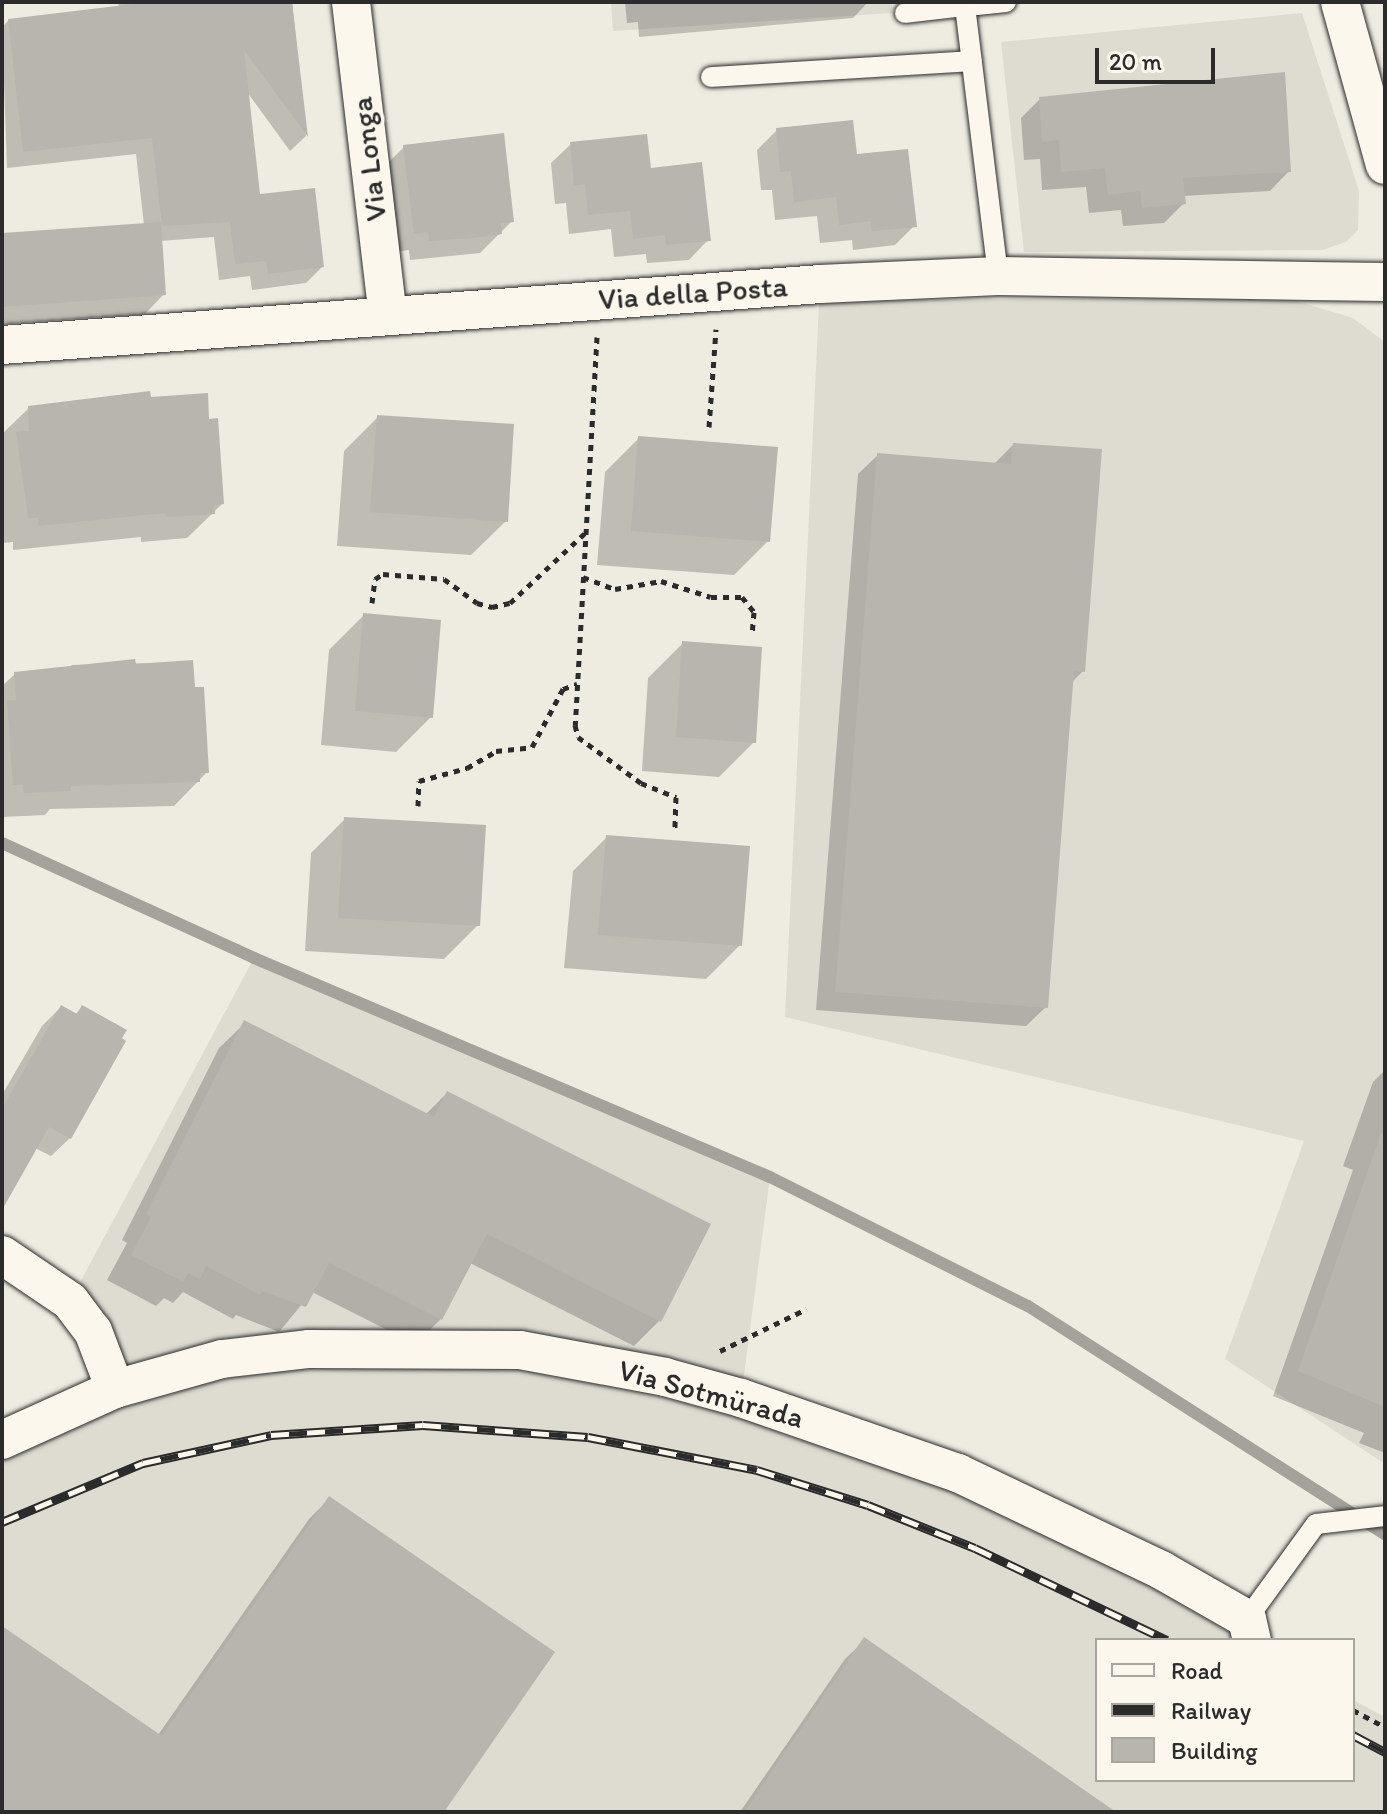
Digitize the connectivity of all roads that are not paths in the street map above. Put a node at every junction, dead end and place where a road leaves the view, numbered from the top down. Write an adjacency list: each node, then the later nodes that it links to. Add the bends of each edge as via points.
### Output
1 (351, 2): 12 (street, Via Longa)
2 (1006, 2): 4 (lane)
3 (1340, 2): 9 (street)
4 (973, 5): 5 (lane); 7 (lane)
5 (943, 6): 6 (lane)
6 (905, 13)
7 (972, 61): 8 (lane); 10 (lane)
8 (711, 77)
9 (1385, 165)
10 (998, 276): 11 (street, Via della Posta); 12 (street, Via della Posta)
11 (1385, 282)
12 (388, 316): 13 (street, Via della Posta)
13 (2, 345)
14 (2, 1255): 15 (street, via 70,1301 93,1331)
15 (115, 1389): 16 (street, Via Sotmürada); 18 (street, Via Sotmürada, via 222,1359 309,1349 419,1346 520,1350 665,1377 800,1415 958,1473 1161,1570)
16 (2, 1440)
17 (1385, 1516): 18 (lane, via 1316,1524)
18 (1249, 1630)

